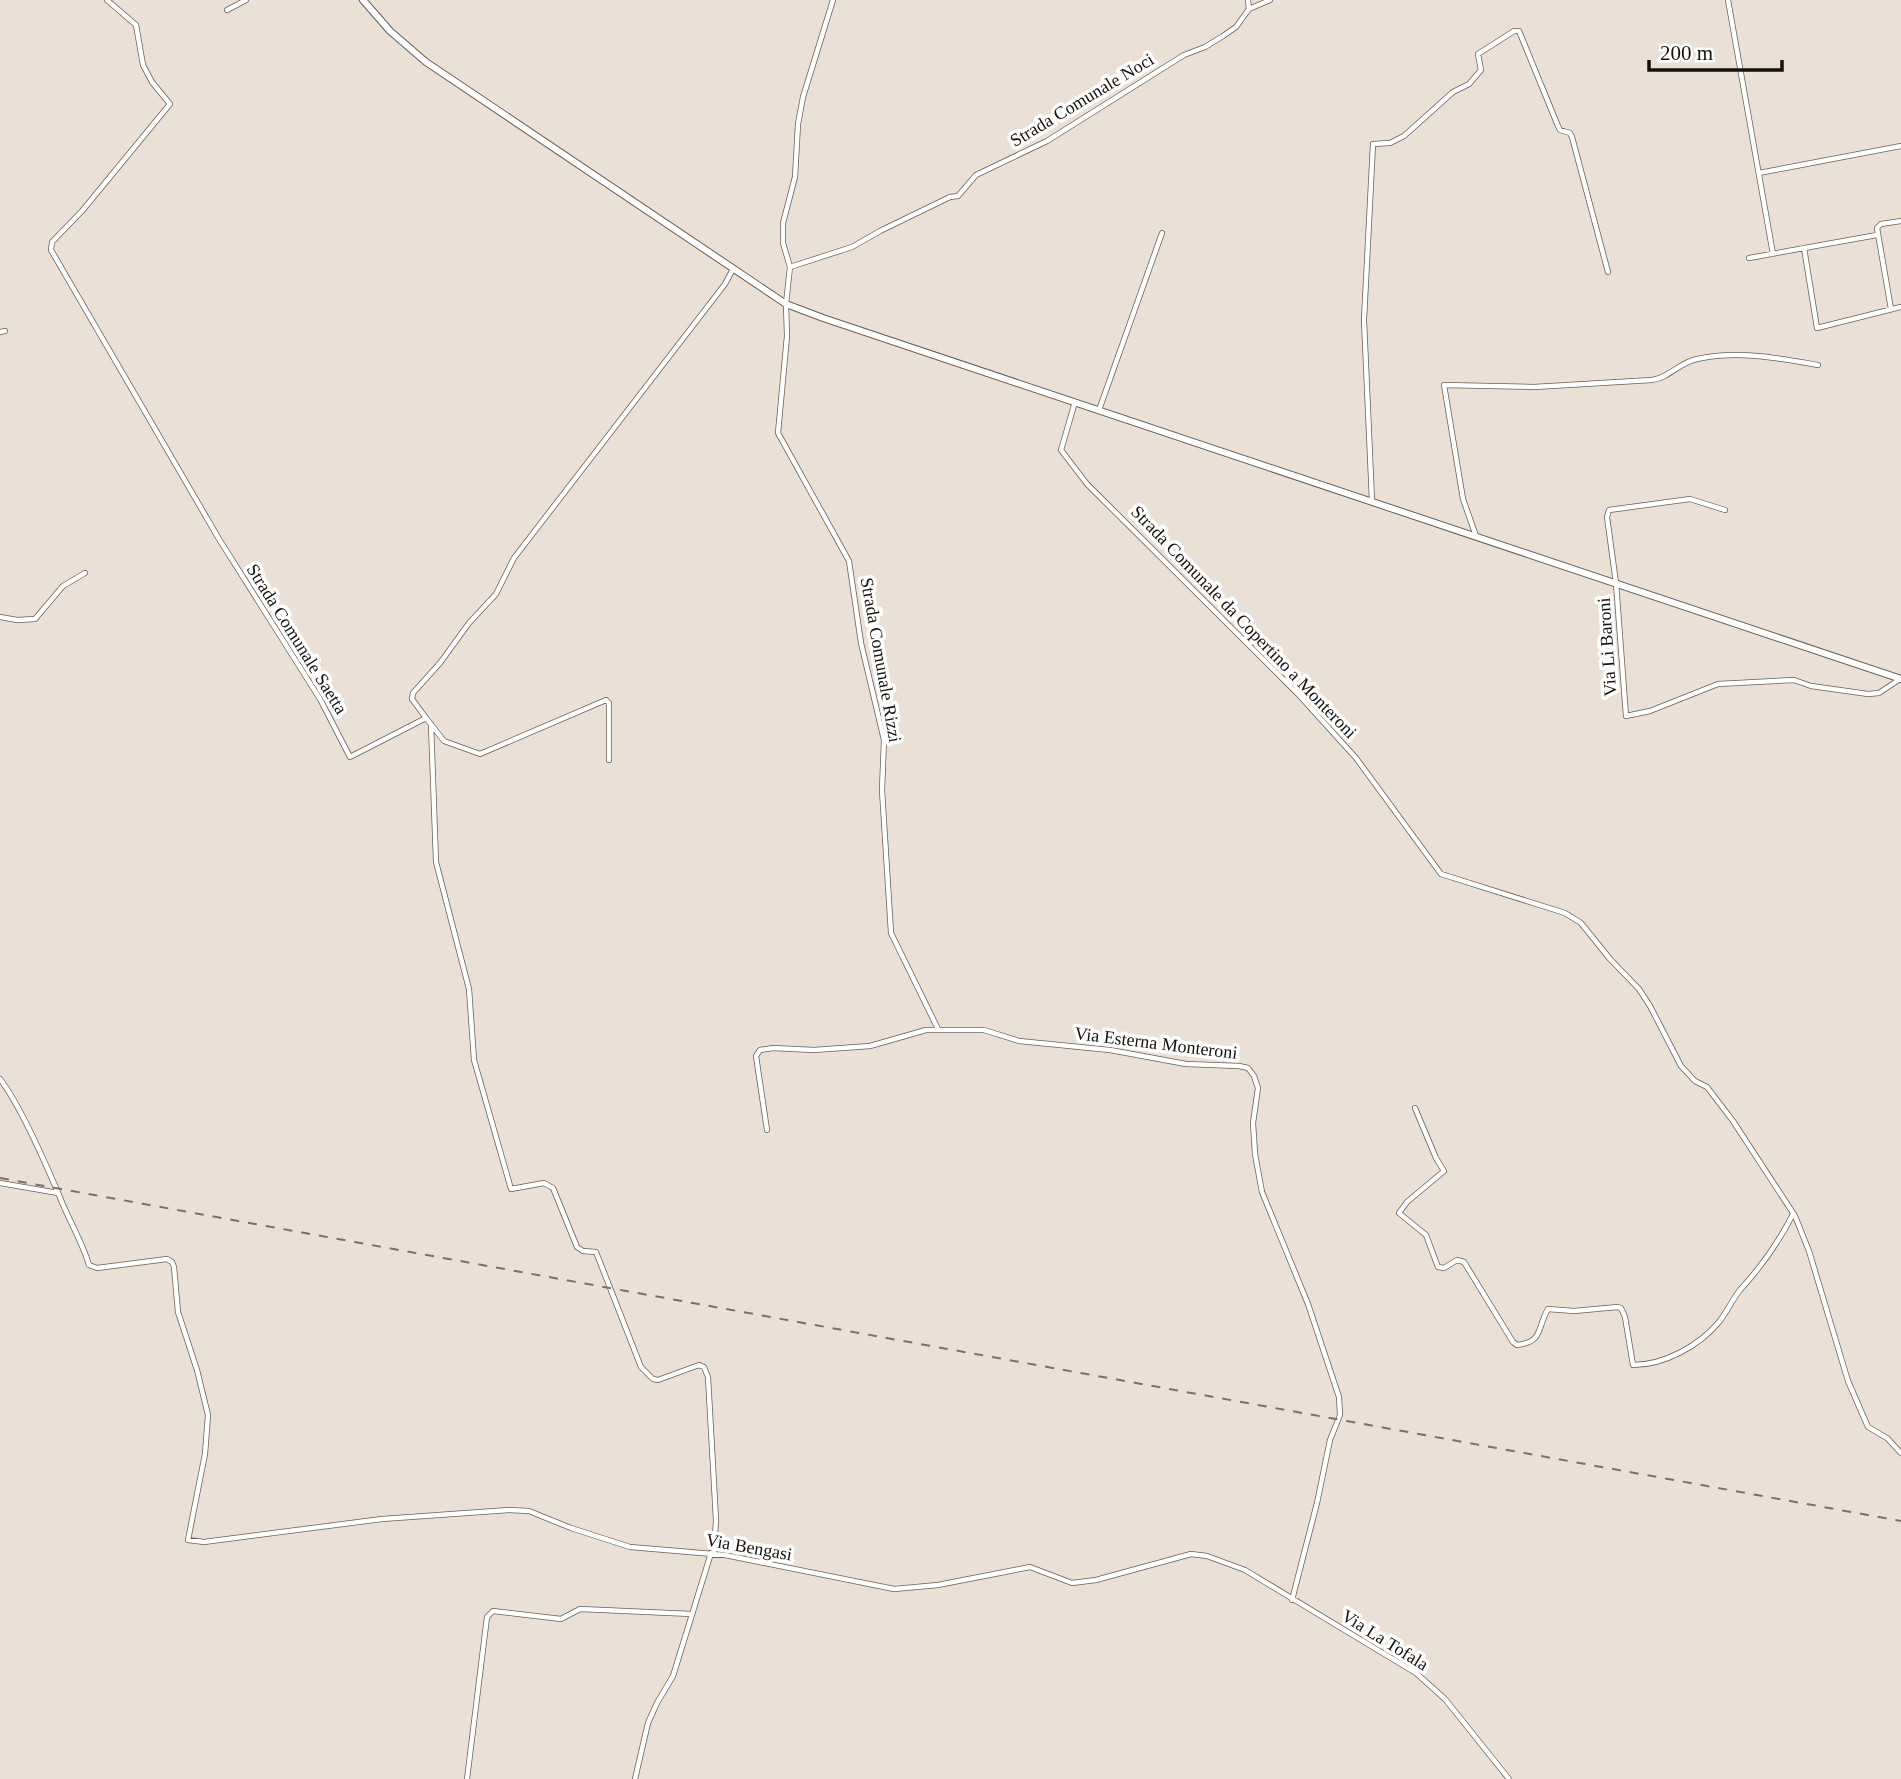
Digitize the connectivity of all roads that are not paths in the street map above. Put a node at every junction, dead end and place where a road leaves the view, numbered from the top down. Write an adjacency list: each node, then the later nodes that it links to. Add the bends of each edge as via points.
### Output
1 (107, 0): 34 (street, Strada Comunale Saetta, via 138,28 143,65 170,104 52,242 51,250 212,527 320,699 350,757)
2 (246, 0): 9 (street)
3 (363, 0): 19 (street, via 426,62)
4 (833, 0): 18 (street, Strada Comunale Rizzi, via 803,97 796,177 783,223)
5 (1248, 0): 8 (street)
6 (1270, 0): 8 (street, Strada Comunale Noci)
7 (1728, 0): 11 (street)
8 (1249, 9): 18 (street, Strada Comunale Noci, via 1237,27 1223,36 1184,55 1048,141 976,175 958,196 852,247)
9 (227, 10)
10 (1901, 146): 11 (street)
11 (1759, 173): 16 (street)
12 (1901, 221): 14 (street, via 1881,224)
13 (1162, 233): 26 (street)
14 (1877, 234): 15 (street); 23 (street)
15 (1804, 248): 16 (street); 23 (street, via 1817,328)
16 (1773, 254): 17 (street)
17 (1749, 258)
18 (790, 267): 21 (street, Strada Comunale Rizzi)
19 (733, 269): 21 (street); 34 (street, via 514,558 496,594 413,693 412,699)
20 (1608, 272): 27 (street, via 1572,137 1558,126 1519,31 1514,31 1478,54 1481,70 1469,84 1452,92 1396,141 1373,144 1364,320)
21 (786, 304): 25 (street); 37 (street, Strada Comunale Rizzi, via 788,336 778,433 849,561 861,643 884,740 888,920)
22 (1901, 307): 23 (street)
23 (1891, 309)
24 (1818, 365): 29 (street, via 1746,355 1694,360 1657,379 1534,387 1444,385 1463,499)
25 (1075, 402): 26 (street); 43 (street, Strada Comunale da Copertino a Monteroni, via 1060,450 1087,484 1307,703 1356,758 1441,874 1565,913 1581,923 1639,989 1681,1066 1707,1087 1733,1121)
26 (1099, 410): 27 (street)
27 (1371, 501): 29 (street)
28 (1725, 510): 31 (street, via 1690,499 1609,510)
29 (1476, 536): 31 (street)
30 (85, 573): 32 (street, via 62,586 35,619)
31 (1616, 583): 33 (street); 33 (street, Via Li Baroni, via 1626,716 1718,684 1794,680 1868,694)
32 (0, 617)
33 (1901, 679)
34 (426, 718): 35 (street)
35 (431, 724): 36 (street, via 444,741 480,754 606,700); 45 (street, via 436,862 469,989 474,1060 511,1189 544,1183 554,1188 576,1247 596,1252 646,1373 658,1380 704,1367 716,1520)
36 (609, 760)
37 (938, 1029): 40 (street, Via Esterna Monteroni, via 870,1046 760,1051 757,1068); 46 (street, Via Esterna Monteroni, via 984,1030 1019,1041 1186,1064 1239,1066 1254,1076 1258,1088 1255,1154 1262,1192 1308,1304 1339,1397 1340,1415)
38 (0, 1079): 42 (street)
39 (1415, 1108): 43 (street, via 1444,1171 1399,1213 1426,1235 1438,1267 1464,1262 1517,1345 1540,1335 1548,1309 1618,1307 1625,1317 1633,1365 1689,1348 1721,1319)
40 (767, 1130)
41 (0, 1183): 42 (street)
42 (58, 1194): 45 (street, Via Bengasi, via 92,1268 167,1259 174,1267 178,1312 208,1415 188,1539 204,1542 382,1519 509,1510 529,1511 630,1547)
43 (1793, 1213): 44 (street, Strada Comunale da Copertino a Monteroni, via 1848,1381 1868,1427)
44 (1901, 1452)
45 (712, 1553): 46 (street, Via Bengasi, via 894,1589 1030,1567 1072,1583 1191,1554 1245,1570); 47 (street)
46 (1292, 1600): 50 (street, Via La Tofala, via 1416,1673 1445,1699)
47 (692, 1614): 48 (street, via 580,1609 561,1619 494,1611 487,1617); 49 (street, via 673,1676 648,1723)
48 (467, 1779)
49 (635, 1779)
50 (1509, 1779)

